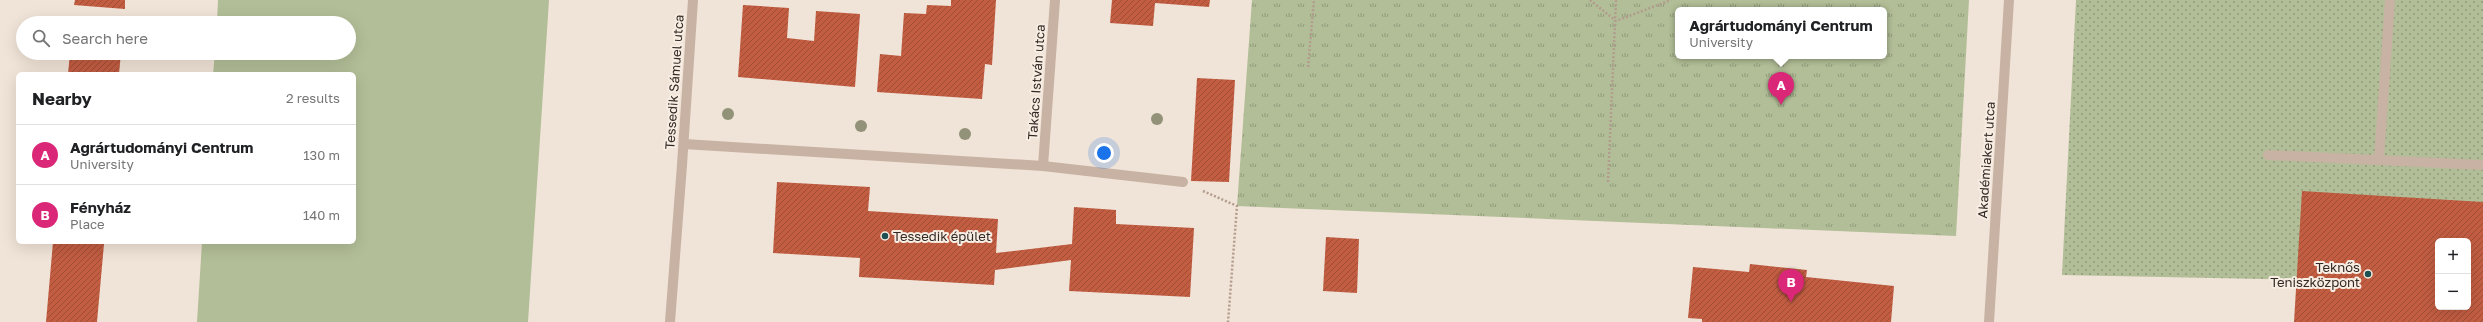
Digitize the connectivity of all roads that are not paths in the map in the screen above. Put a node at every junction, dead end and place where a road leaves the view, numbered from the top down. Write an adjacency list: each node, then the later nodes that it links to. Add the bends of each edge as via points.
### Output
1 (693, 0): 5 (street, Tessedik Sámuel utca)
2 (1055, 0): 9 (street, Takács István utca)
3 (2009, 0): 12 (street, Akadémiakert utca)
4 (2390, 0): 7 (street)
5 (684, 144): 9 (street); 11 (street, Tessedik Sámuel utca)
6 (2268, 154): 7 (street)
7 (2379, 160): 8 (street)
8 (2483, 164)
9 (1043, 166): 10 (street)
10 (1183, 182)
11 (670, 322)
12 (1989, 322)

